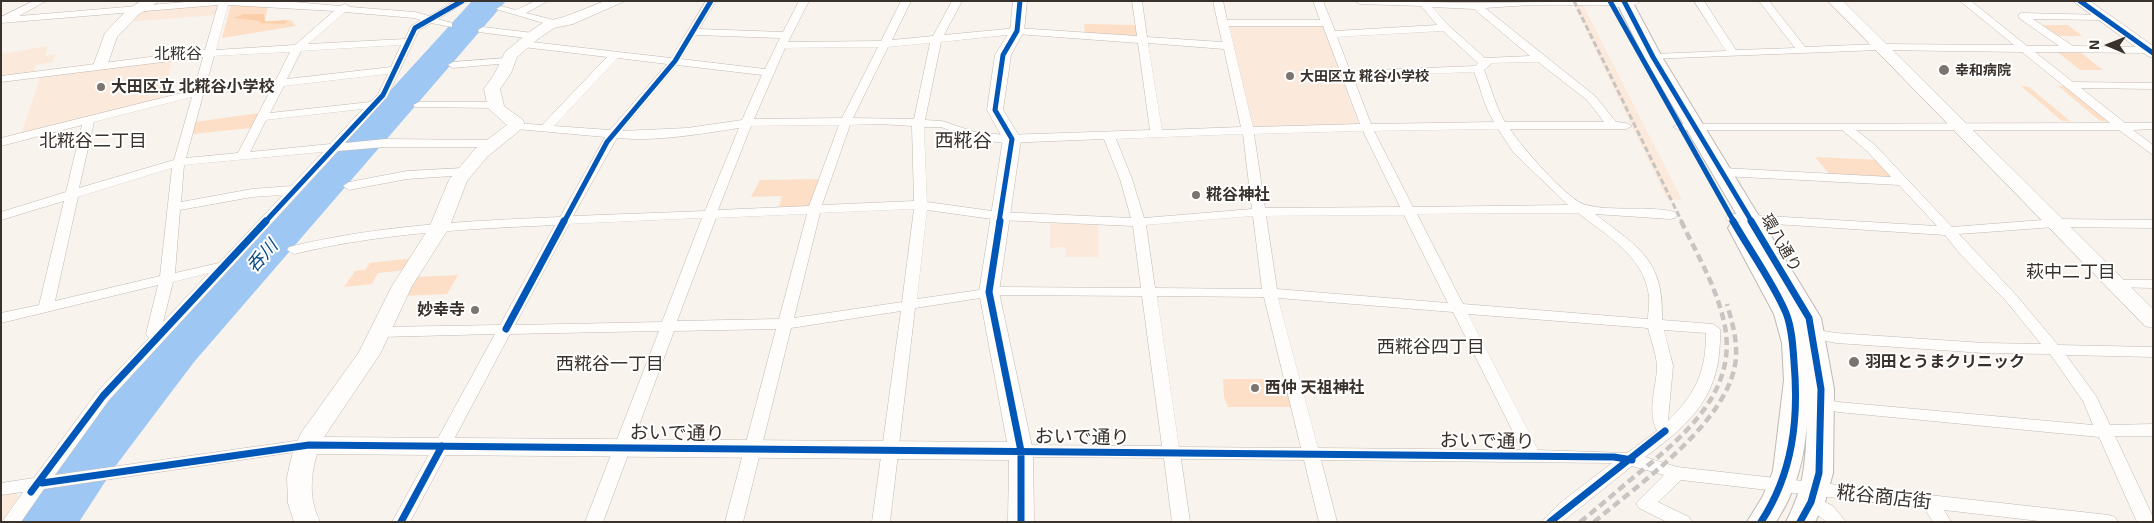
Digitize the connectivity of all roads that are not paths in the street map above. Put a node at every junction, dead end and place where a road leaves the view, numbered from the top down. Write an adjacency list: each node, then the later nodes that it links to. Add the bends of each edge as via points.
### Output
1 (41, 1): 34 (street)
2 (152, 1): 31 (street)
3 (351, 1): 29 (street)
4 (462, 1): 35 (street)
5 (543, 1): 32 (street)
6 (618, 1): 36 (street, via 568,21)
7 (711, 1): 43 (street)
8 (804, 1): 46 (street)
9 (906, 1): 50 (street)
10 (957, 1): 47 (street)
11 (1020, 1): 42 (street)
12 (1138, 1): 48 (street)
13 (1218, 1): 37 (street)
14 (1318, 1): 38 (street)
15 (1360, 1): 25 (street)
16 (1624, 1): 17 (street); 26 (street); 61 (main road, 環八通り)
17 (1634, 1)
18 (1699, 1): 59 (street)
19 (1764, 1): 56 (street)
20 (1834, 1): 52 (street)
21 (1965, 1): 54 (street)
22 (2080, 1): 33 (street)
23 (224, 2): 24 (street); 31 (street); 58 (street)
24 (269, 2): 29 (street)
25 (1390, 2): 27 (street)
26 (1610, 2): 28 (street); 92 (main road, 環八通り)
27 (1424, 4): 28 (street); 40 (street)
28 (1474, 4): 62 (street)
29 (341, 9): 35 (street, via 415,15); 53 (street)
30 (501, 9): 32 (street)
31 (137, 10): 34 (street); 66 (street, via 108,38)
32 (518, 13): 36 (street)
33 (2101, 16): 55 (street, via 2022,16); 57 (street)
34 (2, 20)
35 (428, 20): 39 (street); 49 (street, via 415,28)
36 (554, 23): 45 (street)
37 (1223, 23): 38 (street); 51 (street)
38 (1326, 23): 44 (street)
39 (448, 25)
40 (1444, 28): 44 (street); 67 (street)
41 (483, 30): 45 (street)
42 (1016, 31): 47 (street); 48 (street); 99 (street, via 1003,55 995,110)
43 (693, 32): 46 (street); 64 (street)
44 (1331, 34): 70 (street)
45 (528, 40): 60 (street); 63 (street)
46 (784, 40): 50 (street); 69 (street)
47 (936, 40): 50 (street); 83 (street)
48 (1143, 40): 51 (street); 96 (street)
49 (408, 42): 53 (street); 68 (street)
50 (885, 44): 81 (street)
51 (1228, 46): 95 (street)
52 (1879, 48): 54 (street); 56 (street); 85 (street)
53 (297, 49): 58 (street); 72 (street)
54 (2024, 49): 55 (street); 73 (street)
55 (2070, 49): 57 (street)
56 (1803, 51): 59 (street)
57 (2151, 51)
58 (210, 53): 66 (street); 75 (street)
59 (1733, 53): 61 (street)
60 (615, 55): 64 (street); 94 (street)
61 (1654, 57): 92 (main road, 環八通り)
62 (1540, 59): 67 (street, via 1492,60); 87 (street, via 1591,98)
63 (506, 61): 65 (street); 78 (street, via 503,73 492,89)
64 (676, 62): 69 (street); 98 (street)
65 (453, 65)
66 (101, 66): 71 (street)
67 (1481, 66): 70 (street); 84 (street, via 1489,105)
68 (395, 70): 72 (street); 76 (street, via 383,95)
69 (770, 73): 82 (street)
70 (1345, 74): 93 (street)
71 (1, 78)
72 (280, 83): 75 (street); 79 (street)
73 (2070, 85): 74 (street); 90 (street)
74 (2153, 86)
75 (199, 92): 80 (street); 106 (street)
76 (373, 105): 79 (street); 103 (street)
77 (419, 105): 78 (street)
78 (495, 105): 86 (street)
79 (264, 117): 105 (street)
80 (88, 120): 100 (street); 112 (street)
81 (846, 121): 82 (street); 83 (street); 116 (street)
82 (746, 123): 98 (street, via 647,136); 119 (street)
83 (919, 123): 99 (street, via 942,124 973,135); 113 (street)
84 (1502, 125): 87 (street); 93 (street); 115 (street, via 1517,149)
85 (1957, 125): 89 (street); 90 (street); 126 (street)
86 (516, 126): 94 (street); 102 (street)
87 (1613, 126): 88 (street)
88 (1626, 126)
89 (1844, 126): 92 (street); 109 (street, via 1871,148)
90 (2122, 126): 91 (street); 104 (street)
91 (2153, 126)
92 (1687, 127): 108 (main road, 環八通り); 123 (main road, 環八通り)
93 (1367, 128): 95 (street); 118 (street)
94 (544, 129): 98 (street)
95 (1248, 131): 96 (street); 117 (street)
96 (1156, 132): 97 (street)
97 (1108, 134): 99 (street); 125 (street)
98 (612, 135): 124 (street)
99 (1012, 139): 122 (street)
100 (1, 142)
101 (385, 143): 102 (street); 103 (street)
102 (489, 144): 107 (street)
103 (335, 147): 105 (street); 111 (street)
104 (2153, 151)
105 (242, 156): 106 (street)
106 (179, 162): 112 (street); 114 (street)
107 (464, 172): 110 (street, via 407,175); 128 (street, via 451,190)
108 (1723, 172): 109 (street); 123 (main road, 環八通り)
109 (1901, 181): 129 (street)
110 (349, 186)
111 (294, 190): 114 (street, via 252,192); 131 (street)
112 (71, 195): 121 (street); 139 (street)
113 (921, 205): 116 (street); 122 (street); 138 (street)
114 (174, 207): 132 (street)
115 (1581, 209): 118 (street); 120 (street); 144 (street, via 1633,250 1645,264 1656,295)
116 (814, 210): 119 (street); 143 (street)
117 (1259, 212): 118 (street); 125 (street); 137 (street)
118 (1408, 212): 140 (street)
119 (711, 215): 124 (street); 145 (street)
120 (1670, 215)
121 (1, 216)
122 (999, 216): 125 (street); 135 (street)
123 (1742, 219): 129 (street); 149 (main road, 環八通り, via 1809,318); 167 (main road, 環八通り, via 1786,314 1794,343 1797,380 1787,471)
124 (566, 221): 128 (street); 146 (street)
125 (1139, 222): 136 (street)
126 (2055, 223): 127 (street); 129 (street); 133 (street)
127 (2153, 224)
128 (440, 226): 130 (street, via 339,239); 147 (street, via 406,278)
129 (1949, 231): 150 (street)
130 (294, 250)
131 (223, 266): 132 (street); 148 (street)
132 (168, 279): 139 (street); 148 (street, via 153,334)
133 (2115, 284): 134 (street); 142 (street)
134 (2153, 284)
135 (989, 292): 136 (street); 138 (street); 161 (street)
136 (1149, 292): 137 (street); 162 (street)
137 (1270, 294): 140 (street); 163 (street)
138 (908, 305): 143 (street); 160 (street)
139 (46, 307): 141 (street)
140 (1458, 309): 144 (street); 164 (street)
141 (1, 318)
142 (2153, 321)
143 (784, 324): 145 (street); 159 (street)
144 (1655, 325): 155 (street, via 1665,366 1660,407 1660,421); 155 (street, via 1713,329 1714,358 1706,384 1689,412)
145 (668, 326): 146 (street); 158 (street)
146 (506, 329): 147 (street); 157 (street)
147 (380, 332): 156 (street, via 363,363 330,406)
148 (159, 334): 168 (street, via 103,396)
149 (1813, 334): 150 (street, via 1933,345); 152 (main road, 環八通り)
150 (2055, 351): 151 (street); 153 (street, via 2090,400)
151 (2153, 352)
152 (1821, 403): 153 (street, via 1847,408); 171 (main road, 環八通り, via 1819,473)
153 (2105, 430): 154 (street); 187 (street)
154 (2153, 430)
155 (1665, 431): 165 (street)
156 (309, 445): 157 (street, おいで通り); 168 (street); 173 (street, via 300,470 300,503)
157 (442, 446): 158 (street, おいで通り); 174 (street)
158 (622, 448): 159 (street, おいで通り); 175 (street)
159 (753, 449): 160 (street, おいで通り); 176 (street)
160 (890, 451): 161 (street, おいで通り); 177 (street)
161 (1022, 451): 162 (street, おいで通り); 178 (street)
162 (1172, 453): 163 (street, おいで通り); 179 (street)
163 (1310, 454): 164 (street, おいで通り); 180 (street)
164 (1533, 456): 165 (street, おいで通り)
165 (1632, 460): 166 (street, 糀谷商店街); 181 (street)
166 (1677, 473): 167 (street, 糀谷商店街); 182 (street, via 1646,503)
167 (1772, 484): 171 (street, 糀谷商店街); 183 (main road, 環八通り)
168 (37, 486): 169 (street); 172 (street)
169 (1, 489)
170 (1930, 502): 171 (street, 糀谷商店街); 185 (street); 186 (street, 糀谷商店街)
171 (1808, 504): 184 (street, via 1827,511)
172 (11, 522)
173 (307, 522)
174 (401, 522)
175 (594, 522)
176 (734, 522)
177 (881, 522)
178 (1021, 522)
179 (1181, 522)
180 (1328, 522)
181 (1550, 522)
182 (1683, 522)
183 (1761, 522)
184 (1837, 522)
185 (1942, 522)
186 (2109, 522)
187 (2146, 522)

